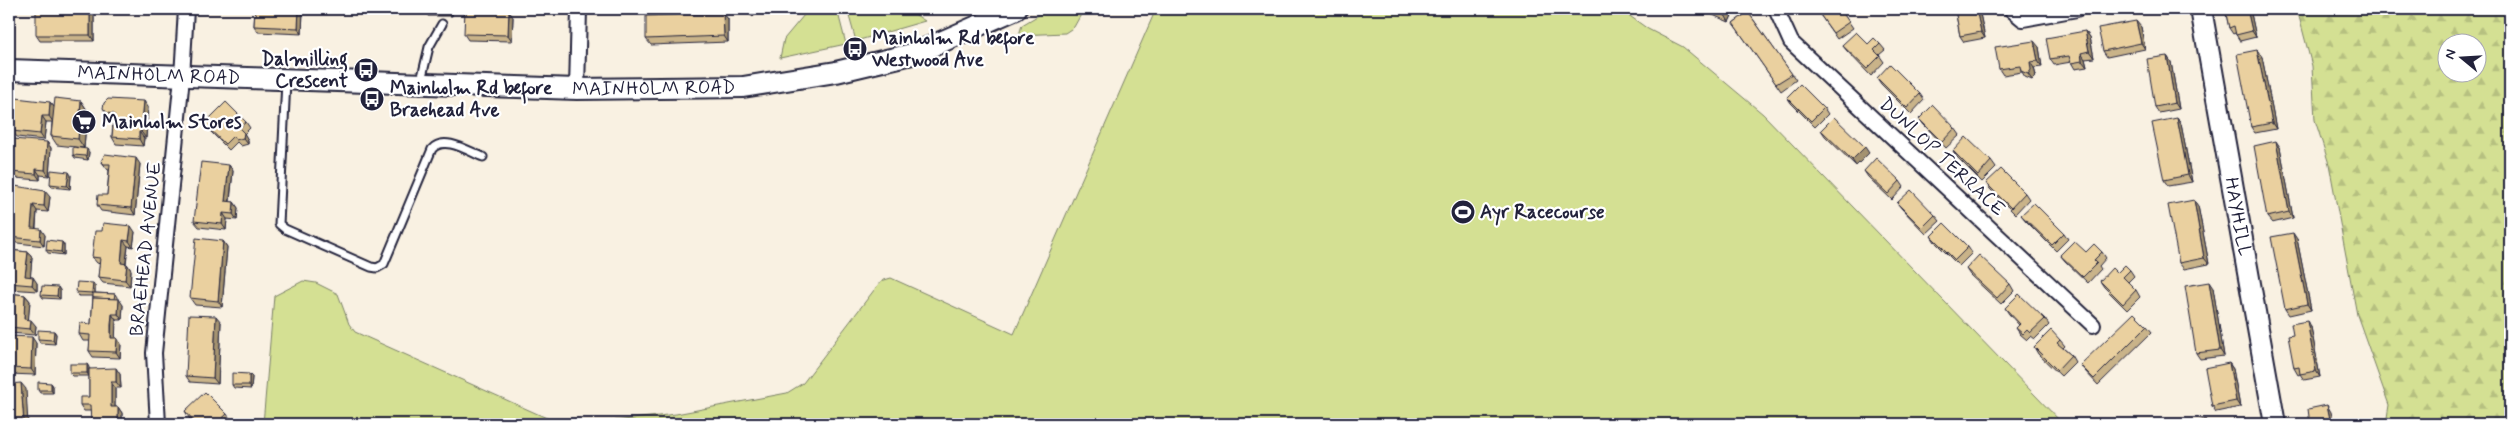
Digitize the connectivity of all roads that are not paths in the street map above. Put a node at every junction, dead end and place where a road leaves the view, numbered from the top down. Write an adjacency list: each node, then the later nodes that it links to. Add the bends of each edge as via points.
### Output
1 (186, 9): 10 (street, BRAEHEAD AVENUE)
2 (579, 9): 13 (street)
3 (1016, 9): 13 (street, MAINHOLM ROAD, via 916,52 836,72 743,87)
4 (1776, 9): 15 (street, DUNLOP TERRACE, via 1791,42)
5 (2011, 9): 6 (street, via 2023,19)
6 (2078, 9)
7 (2201, 9): 17 (street, HAYHILL)
8 (442, 24): 12 (lane, via 429,47)
9 (9, 70): 10 (street, MAINHOLM ROAD)
10 (182, 77): 11 (street, MAINHOLM ROAD); 16 (street, BRAEHEAD AVENUE, via 154,353)
11 (286, 80): 12 (street, MAINHOLM ROAD); 14 (lane, via 279,224 371,267 384,264 436,144 445,142)
12 (420, 84): 13 (street, MAINHOLM ROAD)
13 (577, 89)
14 (483, 157)
15 (2093, 325)
16 (158, 424)
17 (2275, 424)

